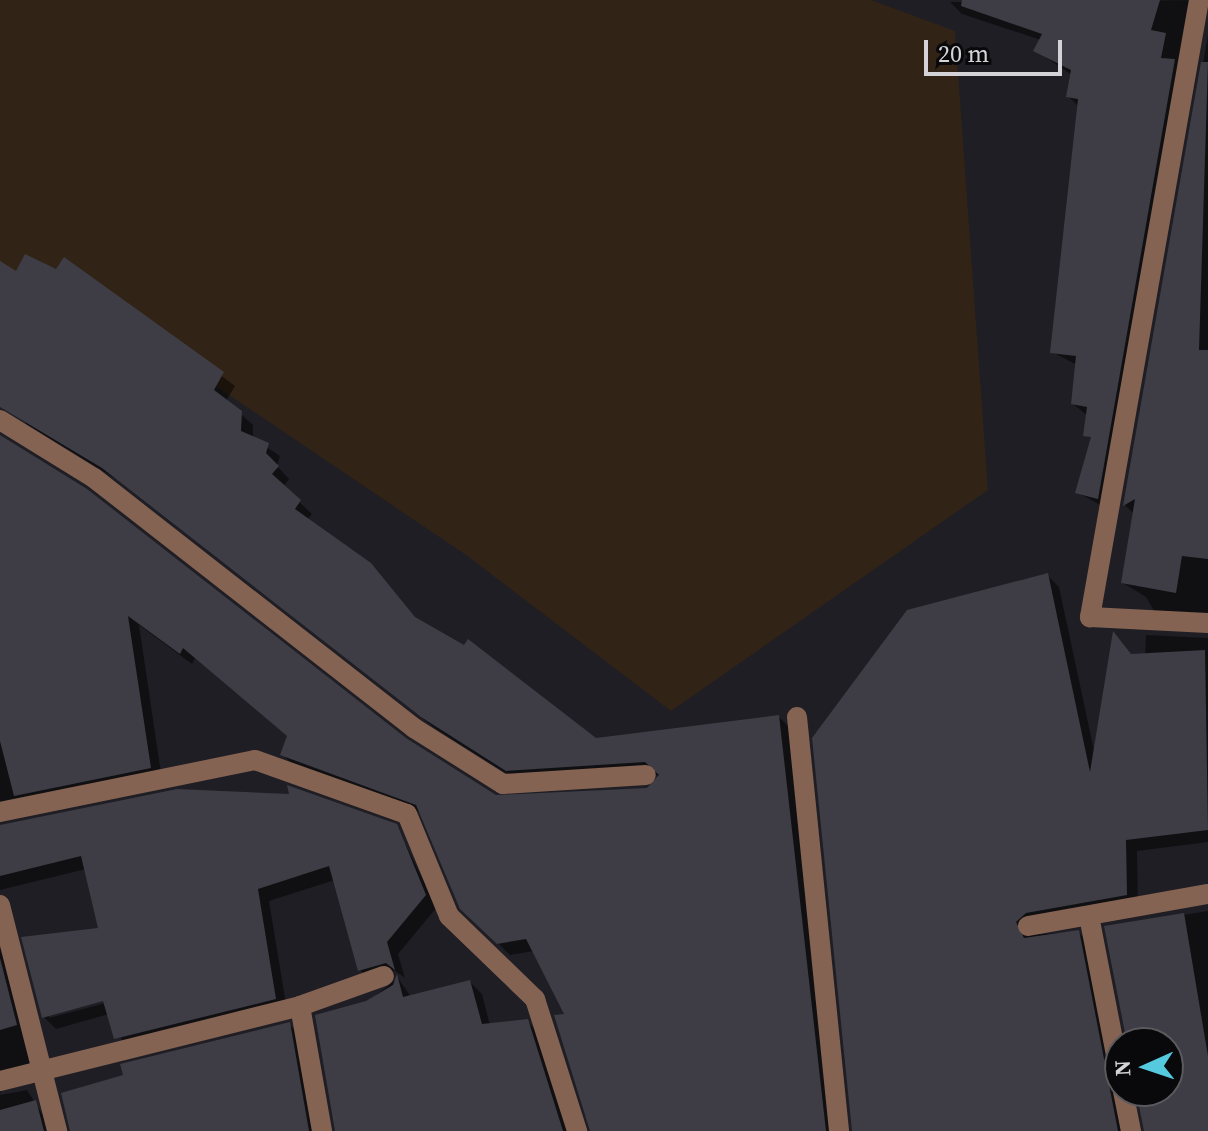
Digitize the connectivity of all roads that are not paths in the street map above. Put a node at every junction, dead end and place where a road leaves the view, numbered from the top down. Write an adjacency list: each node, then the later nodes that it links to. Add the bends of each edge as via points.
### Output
1 (1199, 0): 3 (street, via 1090,617)
2 (0, 420): 5 (street, via 94,478 414,728 503,784)
3 (1208, 623)
4 (797, 717): 20 (street)
5 (646, 775)
6 (0, 812): 19 (street, via 255,760 407,814 449,916 535,999)
7 (1208, 894): 9 (street)
8 (0, 905): 14 (street)
9 (1089, 916): 10 (street); 13 (street)
10 (1028, 926)
11 (384, 976): 12 (street)
12 (300, 1006): 14 (street); 18 (street)
13 (1111, 1027)
14 (43, 1069): 15 (street); 17 (street)
15 (0, 1081)
16 (1126, 1107): 21 (street)
17 (57, 1131)
18 (322, 1131)
19 (577, 1131)
20 (839, 1131)
21 (1131, 1131)

